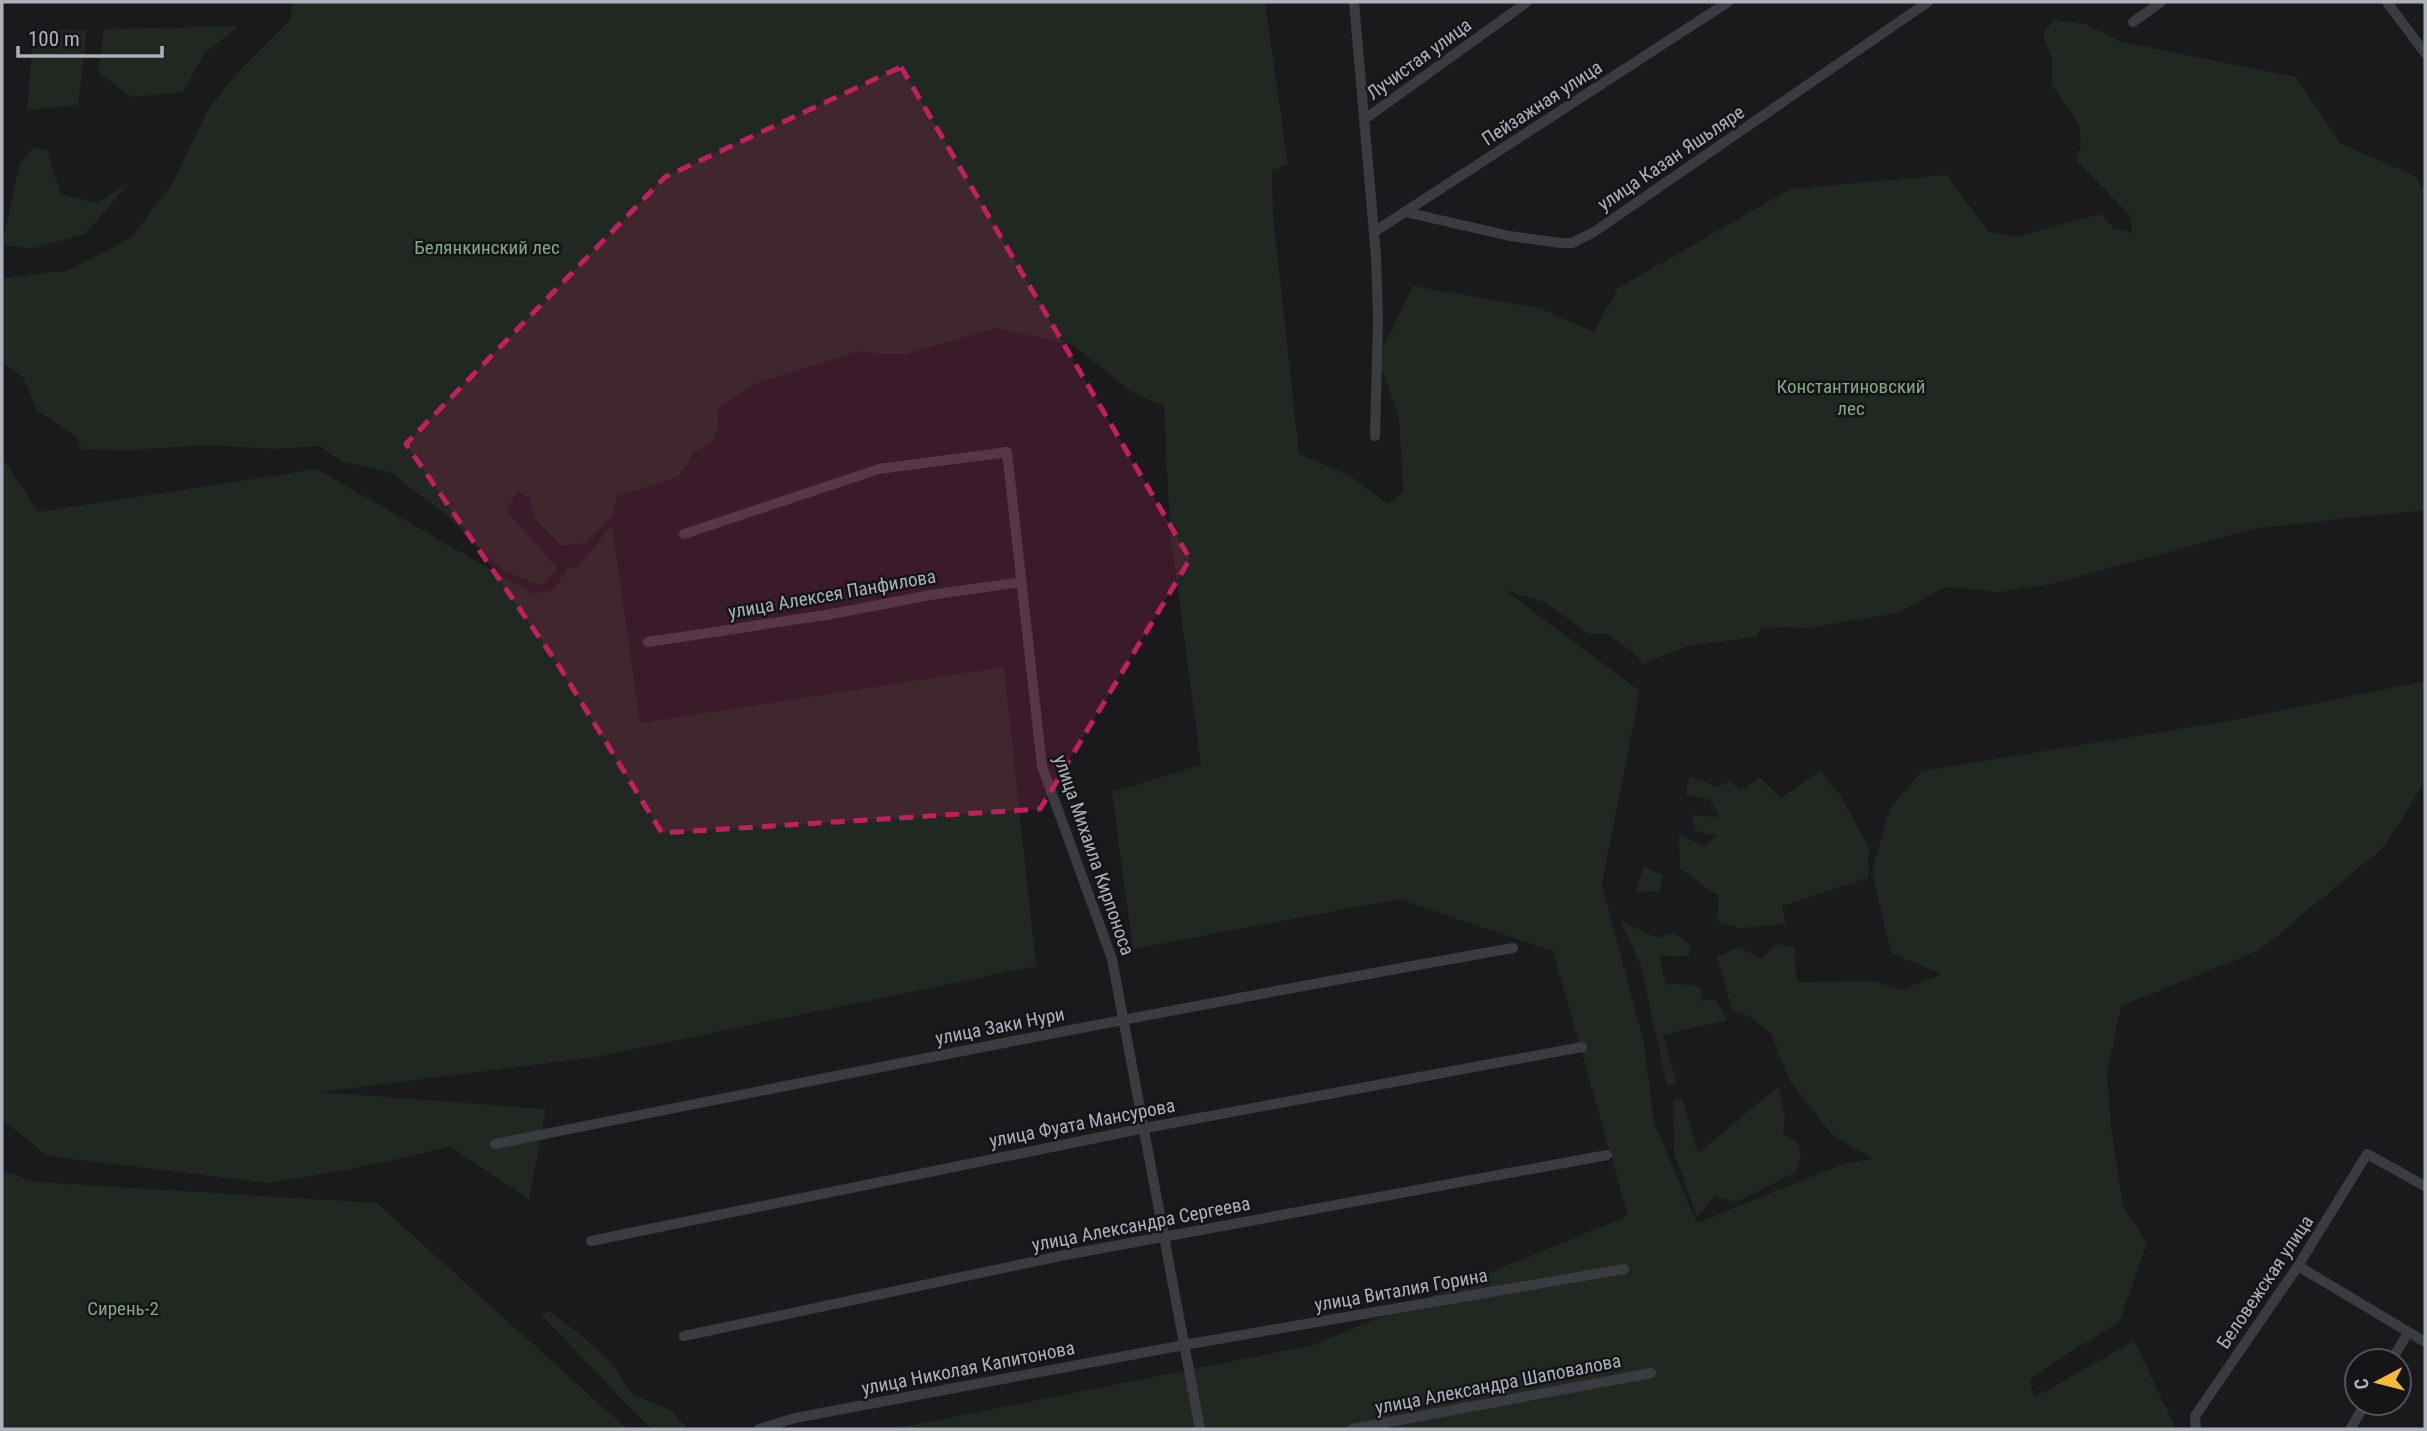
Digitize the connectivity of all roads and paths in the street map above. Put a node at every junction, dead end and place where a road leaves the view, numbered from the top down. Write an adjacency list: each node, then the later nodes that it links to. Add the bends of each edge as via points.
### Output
1 (1527, 2): 9 (street, Лучистая улица)
2 (1728, 2): 10 (street, Пейзажная улица)
3 (1928, 2): 10 (street, улица Казан Яшьляре, via 1572,243 1510,236)
4 (2161, 2): 7 (street)
5 (2387, 2): 8 (street)
6 (1357, 4): 9 (street)
7 (2133, 22)
8 (2425, 53)
9 (1365, 119): 11 (street)
10 (1405, 212): 11 (street, Пейзажная улица)
11 (1374, 232): 12 (street, via 1378,319)
12 (1375, 436)
13 (684, 534): 14 (street, улица Михаила Кирпоноса, via 879,469 1007,452)
14 (1022, 582): 15 (street, улица Алексея Панфилова); 17 (street, улица Михаила Кирпоноса, via 1042,766 1112,959)
15 (648, 642)
16 (1513, 948): 17 (street, улица Заки Нури)
17 (1125, 1020): 19 (street, улица Михаила Кирпоноса); 20 (street, улица Заки Нури)
18 (1582, 1047): 19 (street, улица Фуата Мансурова)
19 (1145, 1128): 23 (street, улица Михаила Кирпоноса); 24 (street, улица Фуата Мансурова)
20 (495, 1144)
21 (1607, 1155): 23 (street, улица Александра Сергеева)
22 (2425, 1186): 25 (street, Беловежская улица, via 2367,1154)
23 (1165, 1236): 28 (street, улица Александра Сергеева); 30 (street, улица Михаила Кирпоноса)
24 (591, 1241)
25 (2298, 1266): 27 (street); 36 (street, Беловежская улица, via 2195,1416)
26 (1623, 1269): 30 (street, улица Виталия Горина)
27 (2408, 1333): 29 (street); 31 (street)
28 (684, 1336)
29 (2425, 1342)
30 (1184, 1345): 33 (street, улица Николая Капитонова, via 795,1418); 34 (street, улица Михаила Кирпоноса)
31 (2400, 1347)
32 (1650, 1373): 35 (street, улица Александра Шаповалова)
33 (758, 1429)
34 (1200, 1429)
35 (1352, 1429)
36 (2196, 1429)

